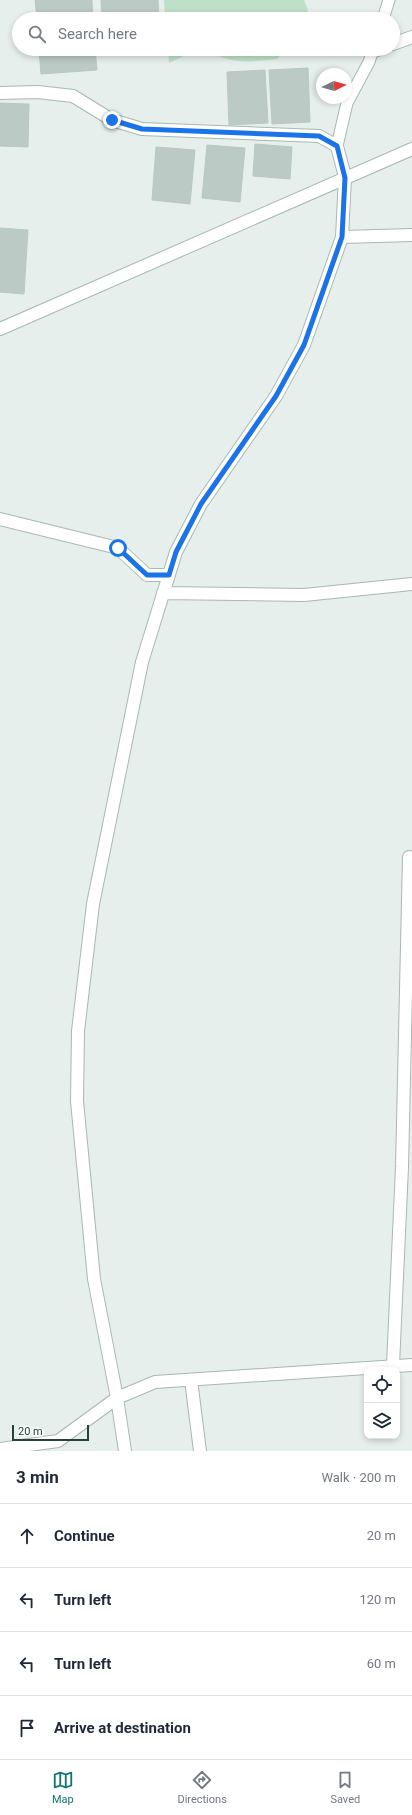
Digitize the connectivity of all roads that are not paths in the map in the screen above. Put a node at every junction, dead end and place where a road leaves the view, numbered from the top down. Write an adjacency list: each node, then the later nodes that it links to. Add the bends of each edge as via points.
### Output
1 (389, 0): 2 (lane)
2 (385, 12)
3 (412, 38): 4 (street)
4 (400, 42)
5 (372, 56): 7 (lane, via 346,103)
6 (0, 93): 7 (street, via 38,92 73,96 112,120 142,129 319,136)
7 (337, 146): 9 (street)
8 (412, 149): 9 (street)
9 (345, 178): 11 (street); 12 (street)
10 (412, 235): 11 (street)
11 (342, 237): 14 (street, via 304,345 276,396 201,504 176,552)
12 (0, 330)
13 (0, 519): 14 (street, via 118,548 147,575)
14 (169, 575): 16 (street)
15 (412, 584): 16 (street, via 304,595)
16 (163, 593): 22 (street, via 142,662 113,800 93,904 78,1031 77,1101 94,1279)
17 (409, 857): 18 (street)
18 (410, 927): 19 (street)
19 (393, 1365): 20 (street); 21 (street)
20 (412, 1365)
21 (191, 1380): 22 (street, via 155,1382); 25 (street)
22 (117, 1398): 23 (street, via 58,1441); 24 (street)
23 (0, 1449)
24 (125, 1451)
25 (200, 1451)

